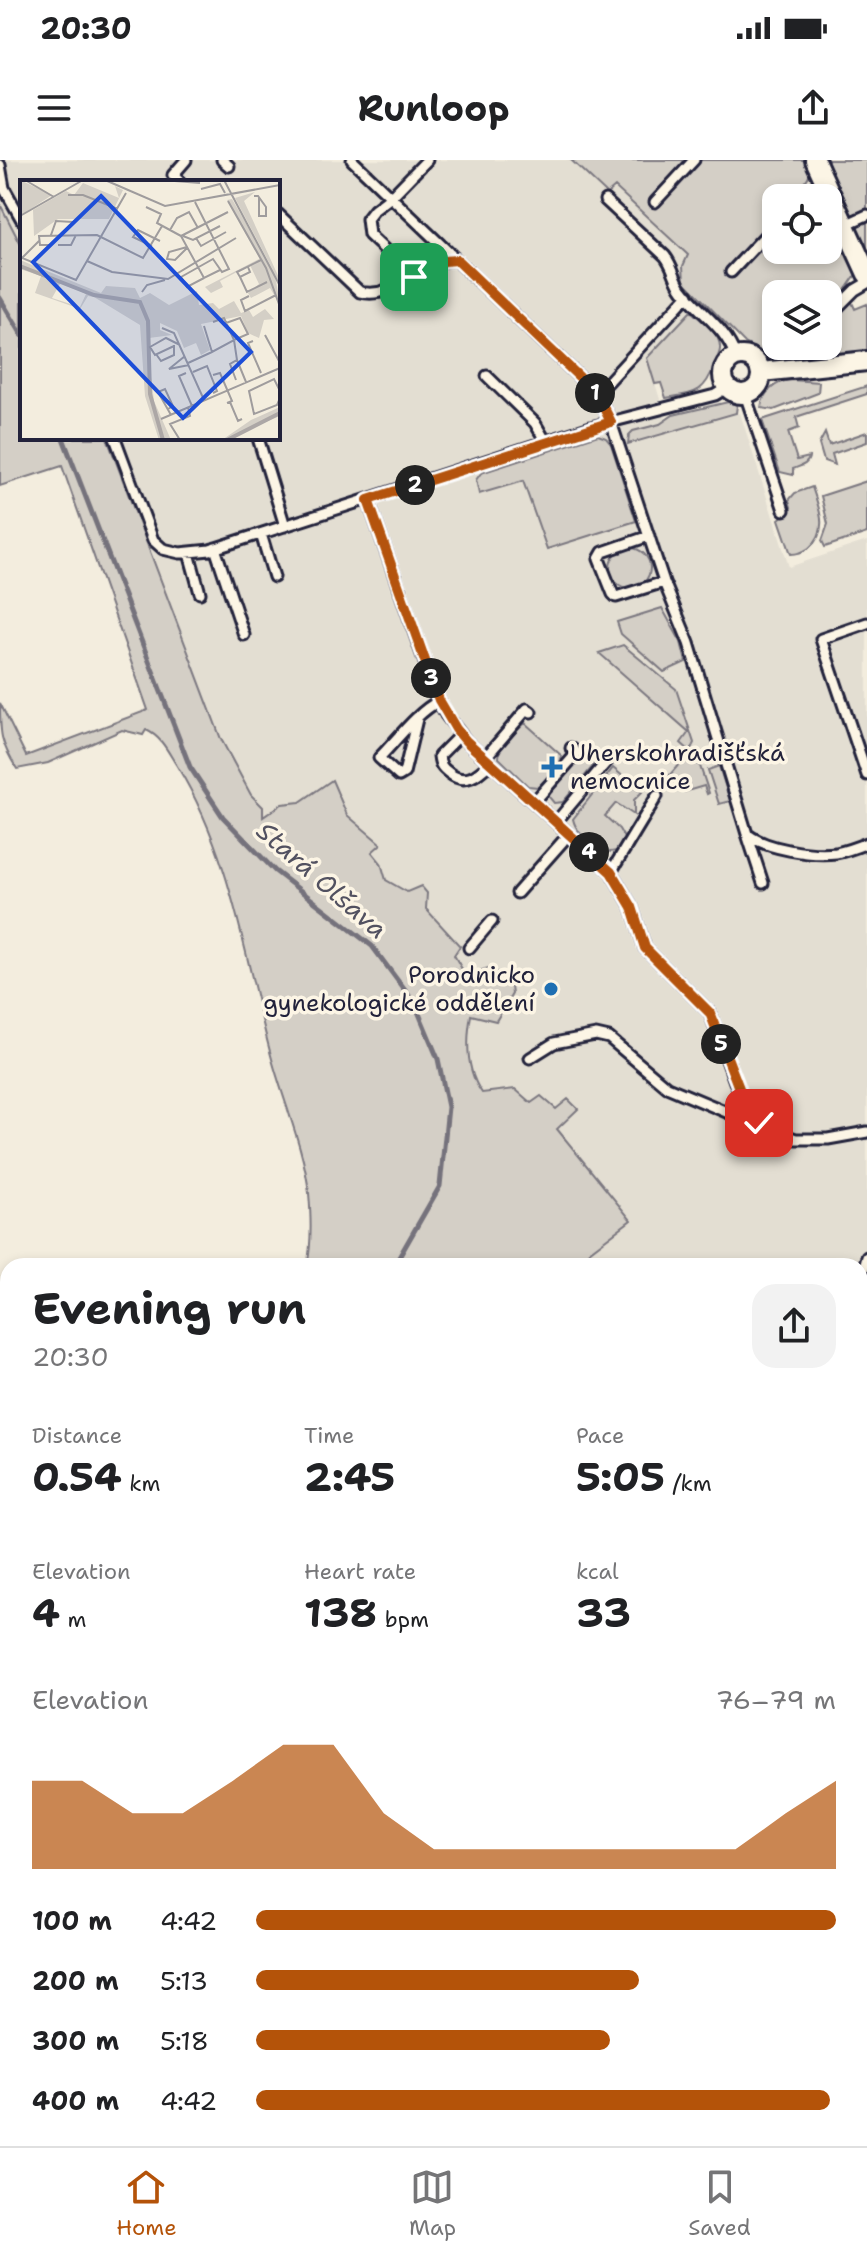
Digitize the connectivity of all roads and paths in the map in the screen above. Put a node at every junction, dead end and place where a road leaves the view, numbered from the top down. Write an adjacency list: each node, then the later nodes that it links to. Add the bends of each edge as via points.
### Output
1 (186, 160): 7 (lane, via 173,175)
2 (352, 160): 10 (lane)
3 (427, 160): 10 (lane)
4 (694, 160): 12 (lane)
5 (815, 160): 8 (street)
6 (0, 165): 14 (lane, via 4,188)
7 (178, 180)
8 (825, 182): 9 (lane); 16 (street)
9 (820, 184)
10 (391, 197): 18 (lane); 21 (lane, via 368,216 368,233)
11 (605, 200): 23 (lane, via 665,256)
12 (655, 202)
13 (867, 215): 16 (lane)
14 (20, 216)
15 (280, 216): 21 (lane, via 360,292 381,293)
16 (845, 225): 20 (street)
17 (762, 239): 19 (lane)
18 (457, 260): 21 (lane); 30 (lane)
19 (731, 272)
20 (867, 274)
21 (414, 277)
22 (867, 283): 24 (lane)
23 (688, 295): 25 (lane, via 727,336); 30 (lane)
24 (842, 303)
25 (736, 357): 27 (street, via 754,360); 29 (street, via 724,377)
26 (867, 361): 27 (street)
27 (761, 372): 29 (street, via 758,386)
28 (487, 376): 34 (lane, via 535,423)
29 (736, 390): 31 (lane); 36 (lane)
30 (597, 394): 31 (lane)
31 (611, 422): 34 (lane); 39 (lane)
32 (116, 440): 41 (lane, via 153,540 163,549)
33 (259, 440): 37 (lane)
34 (546, 442): 35 (lane)
35 (368, 500): 37 (lane); 47 (lane)
36 (784, 510)
37 (285, 526): 38 (lane)
38 (261, 534): 40 (lane); 42 (lane)
39 (649, 536): 43 (lane); 43 (lane, via 603,552 599,559 616,597)
40 (215, 548): 41 (lane); 46 (lane)
41 (189, 553): 44 (lane)
42 (274, 577)
43 (664, 582): 58 (lane, via 689,643)
44 (200, 593)
45 (867, 623): 54 (lane, via 821,639)
46 (244, 635)
47 (439, 701): 49 (lane); 50 (lane)
48 (531, 712): 52 (lane, via 527,709)
49 (417, 719): 49 (lane, via 379,758 399,776 404,773)
50 (460, 735): 52 (lane); 52 (lane, via 439,756 444,770 466,780 481,772)
51 (571, 748): 56 (lane, via 577,753)
52 (487, 760): 56 (lane)
53 (608, 760): 57 (lane)
54 (867, 775)
55 (657, 796): 61 (lane)
56 (534, 802): 57 (lane)
57 (556, 822): 61 (lane)
58 (747, 834): 60 (lane, via 771,846 821,853); 62 (lane)
59 (563, 841): 63 (lane)
60 (867, 843)
61 (611, 872): 67 (lane, via 632,907 645,948 710,1013 742,1096)
62 (763, 883)
63 (517, 893)
64 (492, 921): 65 (lane)
65 (469, 948)
66 (530, 1058): 67 (lane, via 554,1043 596,1035 609,1038 667,1087 748,1121)
67 (764, 1121): 68 (lane, via 796,1139)
68 (867, 1132)

